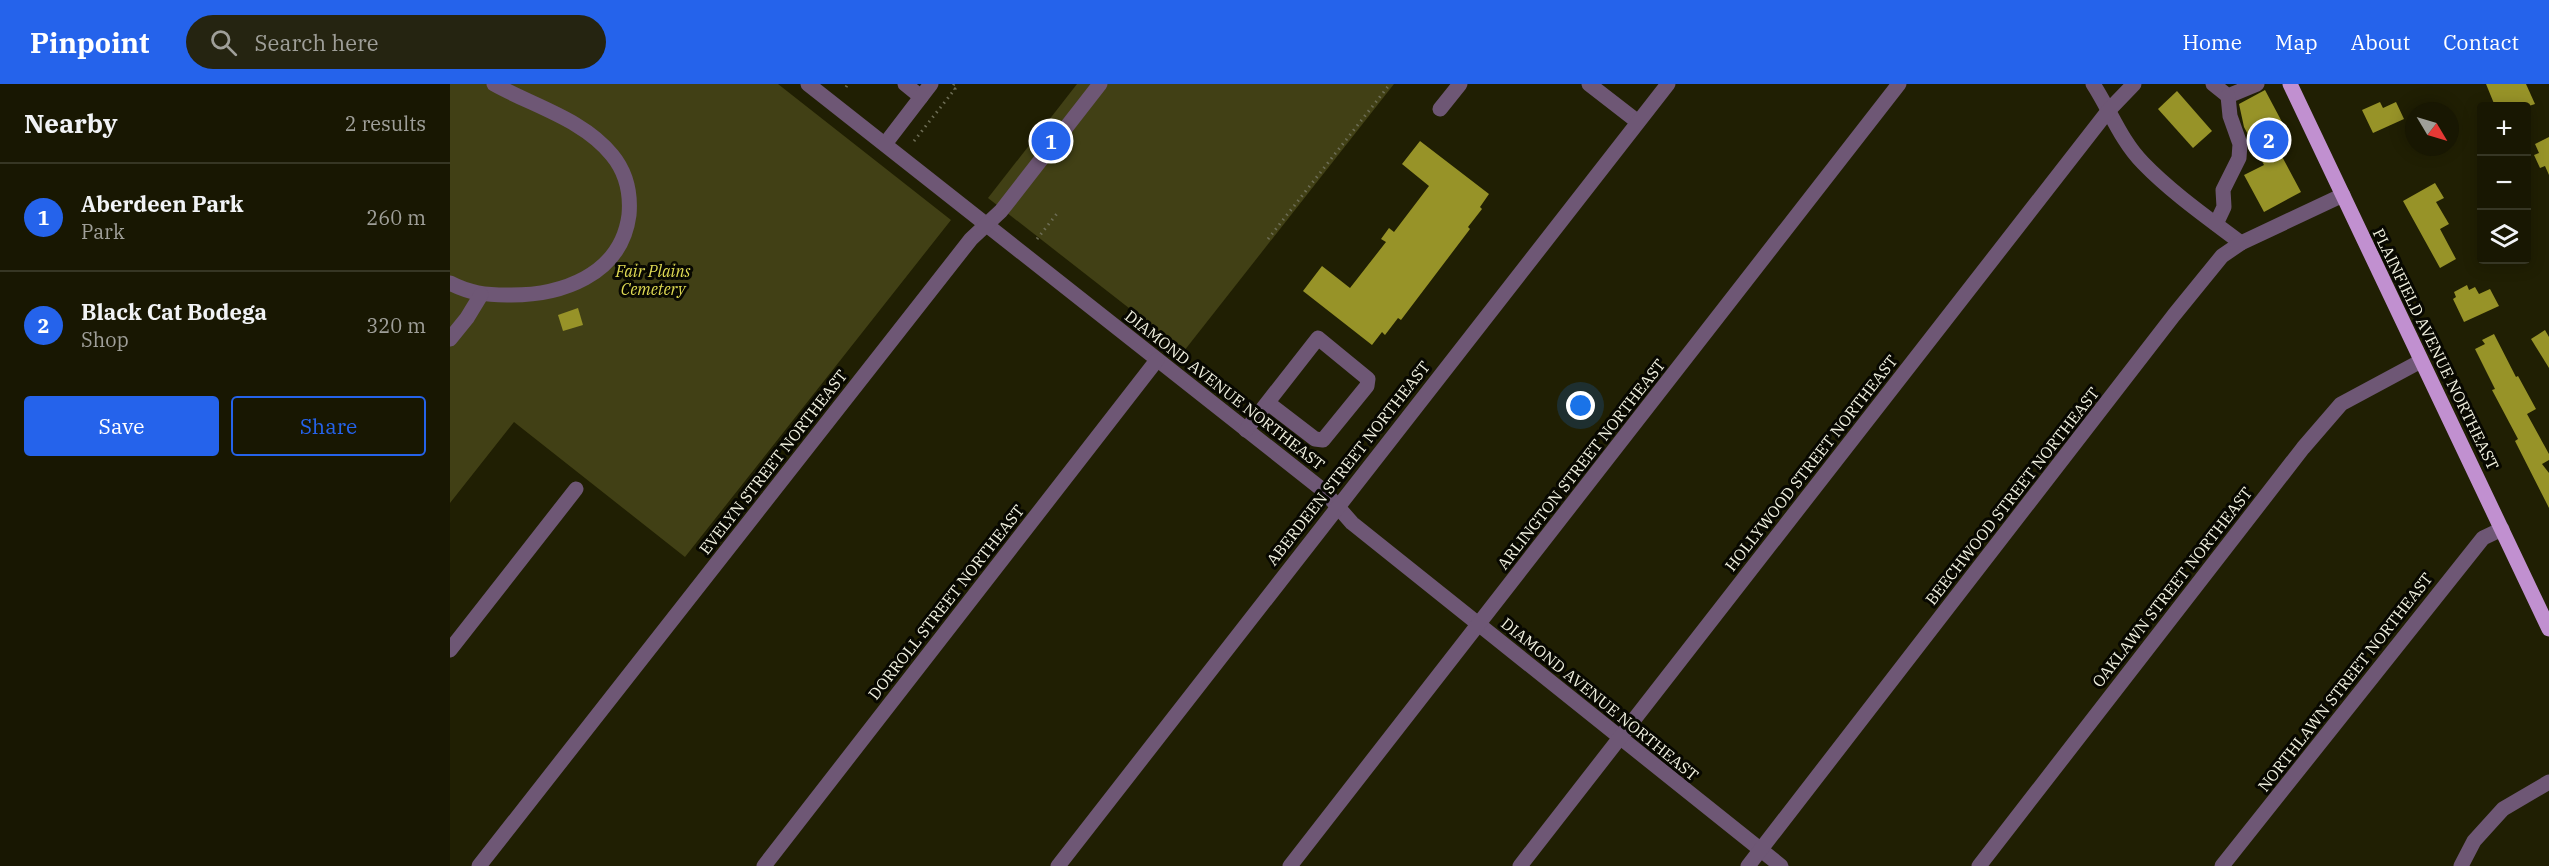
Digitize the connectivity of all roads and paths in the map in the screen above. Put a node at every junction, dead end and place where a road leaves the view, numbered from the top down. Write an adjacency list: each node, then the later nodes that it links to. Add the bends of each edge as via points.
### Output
1 (494, 84): 32 (street, via 594,138 617,163 630,199 623,236 609,259 574,285 550,292)
2 (808, 84): 23 (street, DIAMOND AVENUE NORTHEAST)
3 (905, 84): 18 (street)
4 (932, 84): 18 (street)
5 (954, 84): 22 (path, via 955,89)
6 (1100, 84): 27 (street, EVELYN STREET NORTHEAST)
7 (1390, 84): 29 (path)
8 (1460, 84): 19 (street)
9 (1589, 84): 21 (street)
10 (1668, 84): 21 (street, ABERDEEN STREET NORTHEAST)
11 (1899, 84): 42 (street, ARLINGTON STREET NORTHEAST)
12 (2093, 84): 20 (street)
13 (2134, 84): 20 (street, HOLLYWOOD STREET NORTHEAST)
14 (2213, 84): 17 (street)
15 (2257, 84): 17 (street)
16 (2290, 84): 24 (main road, PLAINFIELD AVENUE NORTHEAST)
17 (2228, 96): 26 (street, via 2240,144 2239,158 2223,190 2224,207)
18 (921, 97): 23 (street)
19 (1440, 109)
20 (2108, 111): 26 (street, via 2142,162); 44 (street, HOLLYWOOD STREET NORTHEAST)
21 (1638, 122): 39 (street, ABERDEEN STREET NORTHEAST)
22 (914, 141)
23 (885, 144): 27 (street, DIAMOND AVENUE NORTHEAST)
24 (2343, 195): 30 (street, BEECHWOOD STREET NORTHEAST); 35 (main road, PLAINFIELD AVENUE NORTHEAST)
25 (1059, 211): 28 (path)
26 (2216, 224): 30 (street)
27 (986, 225): 34 (street, DIAMOND AVENUE NORTHEAST); 47 (street, EVELYN STREET NORTHEAST, via 971,239)
28 (1037, 239)
29 (1268, 239)
30 (2241, 243): 46 (street, BEECHWOOD STREET NORTHEAST, via 2222,256 2174,315)
31 (450, 283): 32 (street)
32 (481, 294): 33 (street)
33 (450, 339)
34 (1157, 360): 37 (street, DIAMOND AVENUE NORTHEAST); 48 (street, DORROLL STREET NORTHEAST)
35 (2421, 361): 40 (main road, PLAINFIELD AVENUE NORTHEAST); 54 (street, OAKLAWN STREET NORTHEAST, via 2361,391 2333,413)
36 (1268, 403): 36 (street, via 1318,338 1368,379 1367,386 1323,440 1315,439); 37 (street)
37 (1246, 430): 39 (street, DIAMOND AVENUE NORTHEAST, via 1324,491)
38 (576, 489): 43 (street)
39 (1337, 506): 42 (street, DIAMOND AVENUE NORTHEAST, via 1352,523); 49 (street, ABERDEEN STREET NORTHEAST)
40 (2502, 530): 41 (main road, PLAINFIELD AVENUE NORTHEAST); 55 (street, NORTHLAWN STREET NORTHEAST, via 2482,538)
41 (2547, 620)
42 (1478, 625): 44 (street, DIAMOND AVENUE NORTHEAST); 50 (street, ARLINGTON STREET NORTHEAST)
43 (450, 650)
44 (1620, 738): 46 (street, DIAMOND AVENUE NORTHEAST); 51 (street, HOLLYWOOD STREET NORTHEAST)
45 (2549, 782): 56 (street, via 2504,809 2474,841)
46 (1761, 850): 52 (street, BEECHWOOD STREET NORTHEAST); 53 (street, DIAMOND AVENUE NORTHEAST)
47 (479, 866)
48 (764, 866)
49 (1058, 866)
50 (1290, 866)
51 (1520, 866)
52 (1748, 866)
53 (1781, 866)
54 (1979, 866)
55 (2222, 866)
56 (2461, 866)

